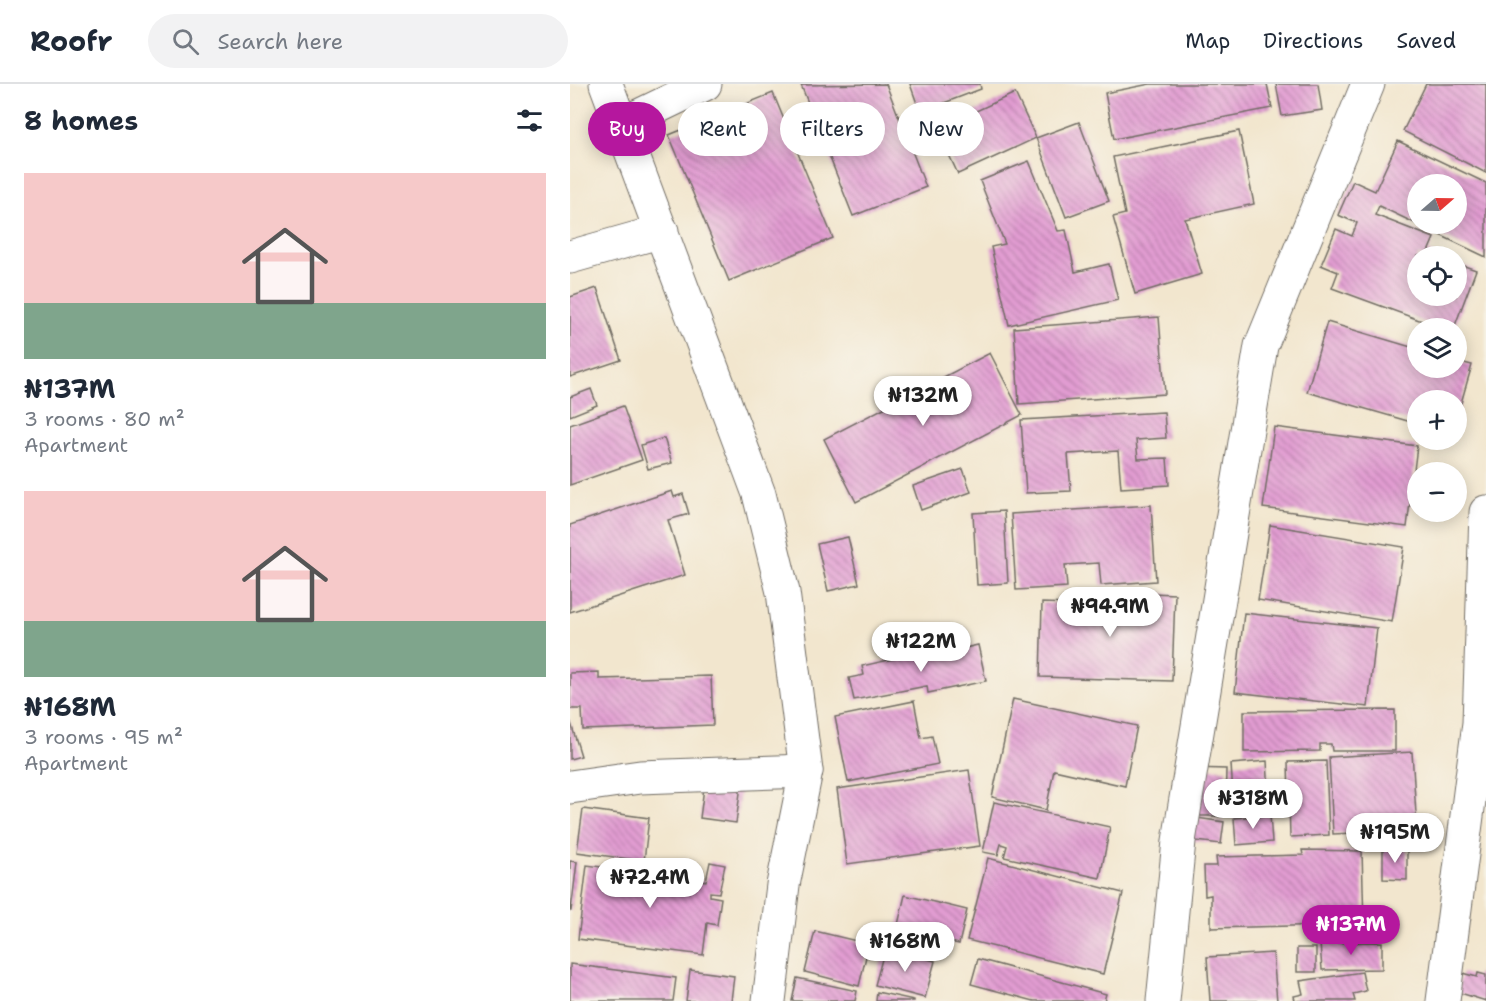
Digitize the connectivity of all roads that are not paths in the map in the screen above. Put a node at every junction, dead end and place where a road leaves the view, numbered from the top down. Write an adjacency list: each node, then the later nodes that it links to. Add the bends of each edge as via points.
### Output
1 (606, 84): 4 (street)
2 (705, 84): 5 (street)
3 (1368, 84): 14 (street, via 1261,346 1179,841)
4 (613, 102)
5 (666, 103)
6 (634, 156): 7 (street)
7 (662, 231): 8 (street); 11 (street, via 759,494 783,592)
8 (570, 256)
9 (1486, 512): 10 (street)
10 (1482, 724): 15 (street)
11 (806, 771): 12 (street, via 640,777); 13 (street, via 783,885)
12 (570, 787)
13 (769, 1001)
14 (1163, 1001)
15 (1443, 1001)

